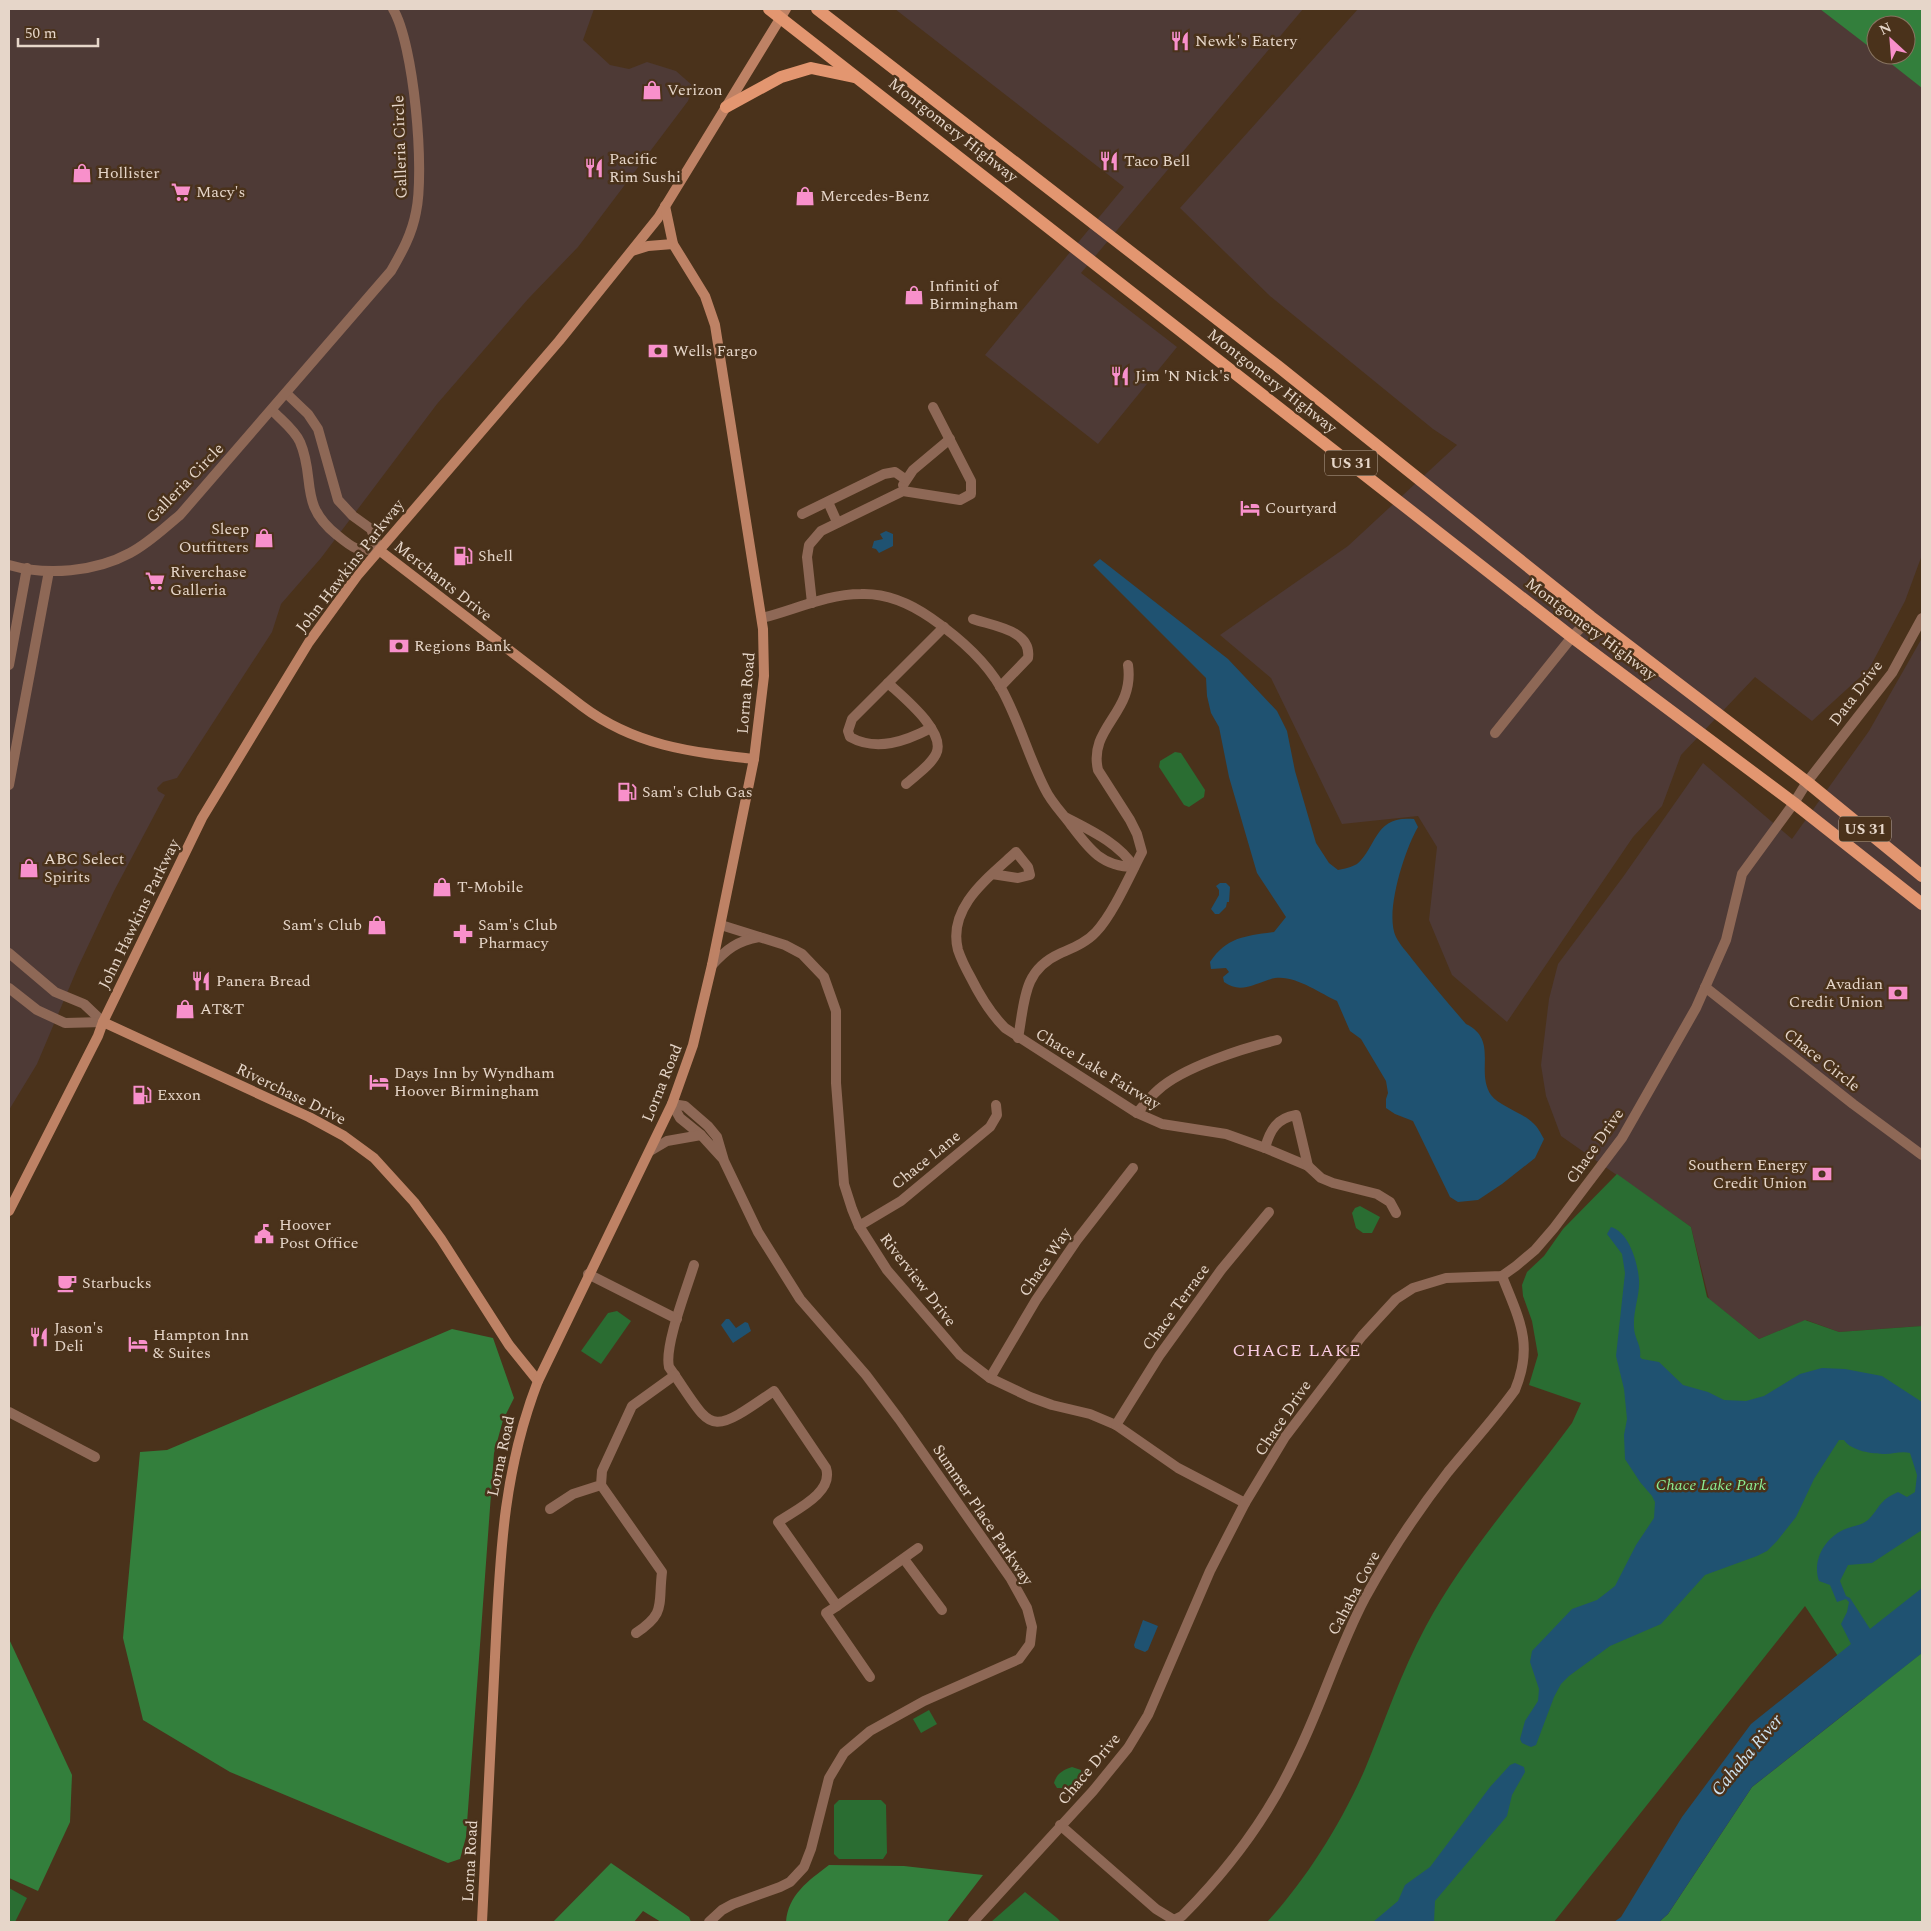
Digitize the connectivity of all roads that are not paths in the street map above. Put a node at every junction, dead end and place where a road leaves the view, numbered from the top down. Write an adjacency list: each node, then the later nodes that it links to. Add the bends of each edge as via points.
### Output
1 (393, 9): 10 (street, Galleria Circle, via 409,56 418,153 417,211 409,239 391,271)
2 (768, 9): 4 (main road, Montgomery Highway / US 31)
3 (818, 9): 24 (main road, Montgomery Highway / US 31, via 1279,367)
4 (784, 14): 5 (main road, Montgomery Highway / US 31); 6 (street, John Hawkins Parkway)
5 (861, 79): 6 (main road, via 811,68 781,77); 29 (main road, Montgomery Highway / US 31)
6 (726, 108): 7 (street, John Hawkins Parkway)
7 (665, 206): 8 (street, Lorna Road); 9 (street, John Hawkins Parkway)
8 (673, 244): 9 (street, via 648,246); 25 (street, Lorna Road, via 702,290 715,325)
9 (632, 252): 19 (street, John Hawkins Parkway)
10 (286, 394): 12 (street, Galleria Circle); 19 (street, via 308,414 318,429 338,500 371,529)
11 (933, 407): 13 (street)
12 (272, 410): 19 (street, via 299,440 315,510 323,524 354,550); 22 (street, Galleria Circle, via 180,515 153,538 130,553 96,566)
13 (950, 438): 14 (street); 15 (street, via 971,481 971,494 960,500)
14 (905, 479): 15 (street); 16 (street, via 895,472 884,474)
15 (903, 491): 18 (street)
16 (828, 502): 17 (street); 18 (street)
17 (802, 514)
18 (837, 522): 23 (street, via 821,531 809,545 807,557)
19 (378, 550): 36 (street, Merchants Drive, via 610,724 656,744 684,751); 52 (street, John Hawkins Parkway, via 308,642 202,818)
20 (9, 565): 21 (street, Galleria Circle)
21 (27, 568): 22 (street, Galleria Circle); 30 (street)
22 (49, 571): 39 (street)
23 (812, 603): 25 (street); 28 (street, via 861,594 883,596 917,609)
24 (1591, 617): 29 (street); 37 (main road, Montgomery Highway / US 31)
25 (762, 618): 36 (street, Lorna Road, via 764,676)
26 (1922, 618): 37 (street, Data Drive, via 1892,673)
27 (973, 619): 33 (street, via 1010,631 1028,645 1028,658)
28 (944, 627): 32 (street); 33 (street, via 955,635)
29 (1572, 636): 35 (street); 40 (main road, Montgomery Highway / US 31)
30 (9, 665)
31 (1128, 665): 42 (street, via 1130,678 1124,700 1100,738 1095,760 1137,834 1142,852)
32 (888, 683): 34 (street, via 920,713); 34 (street, via 852,719 848,731 850,737 858,742 896,744)
33 (1000, 687): 41 (street, via 1046,791)
34 (930, 728): 38 (street, via 939,743 936,754)
35 (1495, 733)
36 (754, 759): 46 (street, Lorna Road)
37 (1807, 782): 40 (street, Data Drive); 44 (main road, Montgomery Highway / US 31)
38 (906, 784)
39 (9, 785)
40 (1794, 804): 45 (main road, Montgomery Highway / US 31); 50 (street, Chace Drive, via 1742,874 1726,940)
41 (1065, 817): 42 (street, via 1113,846 1127,857); 42 (street, via 1099,858 1118,867)
42 (1134, 868): 53 (street, via 1096,932 1082,944 1048,959 1028,980)
43 (992, 874): 53 (street, Chace Lake Fairway, via 967,900 958,923 958,948 993,1016)
44 (1922, 876)
45 (1922, 904)
46 (721, 925): 47 (street, Riverview Drive); 49 (street, Lorna Road)
47 (762, 936): 49 (street, via 741,940 726,949); 68 (street, Riverview Drive, via 802,954 824,977 832,996 837,1022 836,1083 844,1184)
48 (9, 953): 52 (street, via 55,992 84,1004)
49 (712, 965): 55 (street, Lorna Road, via 693,1045)
50 (1705, 987): 61 (street, Chace Circle); 71 (street, Chace Drive, via 1622,1138 1535,1250)
51 (9, 988): 52 (street, via 37,1010 65,1023)
52 (103, 1022): 65 (street, John Hawkins Parkway); 75 (street, Riverchase Drive, via 309,1117 344,1136 374,1158 414,1202 509,1345)
53 (1018, 1038): 57 (street, Chace Lake Fairway)
54 (1276, 1040): 57 (street, via 1215,1060 1178,1077 1159,1089)
55 (672, 1104): 58 (street, Summer Place Parkway, via 680,1118); 60 (street, Lorna Road); 62 (street, Summer Place Parkway, via 685,1106 708,1126 717,1137)
56 (996, 1105): 68 (street, Chace Lane, via 997,1115 990,1127 901,1201)
57 (1137, 1113): 59 (street, Chace Lake Fairway, via 1162,1124 1226,1134)
58 (701, 1135): 60 (street, via 666,1141); 62 (street, Summer Place Parkway)
59 (1265, 1148): 63 (street, Chace Lake Fairway); 63 (street, via 1269,1133 1276,1124 1286,1116 1296,1115)
60 (650, 1150): 70 (street, Lorna Road)
61 (1922, 1155)
62 (724, 1161): 91 (street, Summer Place Parkway, via 758,1232 800,1299 900,1419 1011,1578 1027,1608 1032,1636 1019,1659 924,1701 870,1731 844,1753 829,1778 804,1866 790,1882 732,1904)
63 (1308, 1166): 67 (street, Chace Lake Fairway, via 1321,1178 1333,1183 1377,1194 1390,1202)
64 (1133, 1168): 74 (street, Chace Way, via 1036,1300)
65 (9, 1211)
66 (1269, 1212): 77 (street, Chace Terrace, via 1221,1270 1165,1348)
67 (1396, 1213)
68 (859, 1226): 74 (street, Riverview Drive, via 887,1270 960,1355)
69 (694, 1265): 72 (street)
70 (588, 1274): 72 (street); 75 (street, Lorna Road)
71 (1502, 1276): 80 (street, Chace Drive, via 1446,1278 1427,1282 1396,1298 1312,1399); 89 (street, Cahaba Cove, via 1520,1321 1525,1348 1515,1390 1427,1499 1386,1563 1347,1636 1295,1760 1260,1822 1221,1876)
72 (677, 1319): 73 (street, via 667,1359)
73 (675, 1376): 79 (street, via 632,1406 602,1471); 84 (street, via 700,1412 710,1422 718,1424 738,1416 774,1391 829,1475 824,1488 778,1522)
74 (990, 1378): 77 (street, Riverview Drive, via 1030,1397)
75 (538, 1381): 90 (street, Lorna Road, via 524,1417 510,1470 501,1550)
76 (9, 1412): 78 (street)
77 (1116, 1425): 80 (street, Riverview Drive, via 1178,1468)
78 (95, 1457)
79 (601, 1485): 81 (street, via 573,1494); 86 (street, via 662,1572 656,1618)
80 (1245, 1503): 88 (street, Chace Drive, via 1210,1571 1148,1715 1128,1748)
81 (550, 1509)
82 (918, 1548): 83 (street)
83 (904, 1559): 84 (street); 85 (street)
84 (838, 1606): 87 (street, via 826,1613)
85 (942, 1610)
86 (636, 1633)
87 (870, 1677)
88 (1060, 1825): 89 (street, Cahaba Cove); 92 (street, Chace Drive)
89 (1174, 1921)
90 (482, 1922)
91 (709, 1922)
92 (973, 1922)

